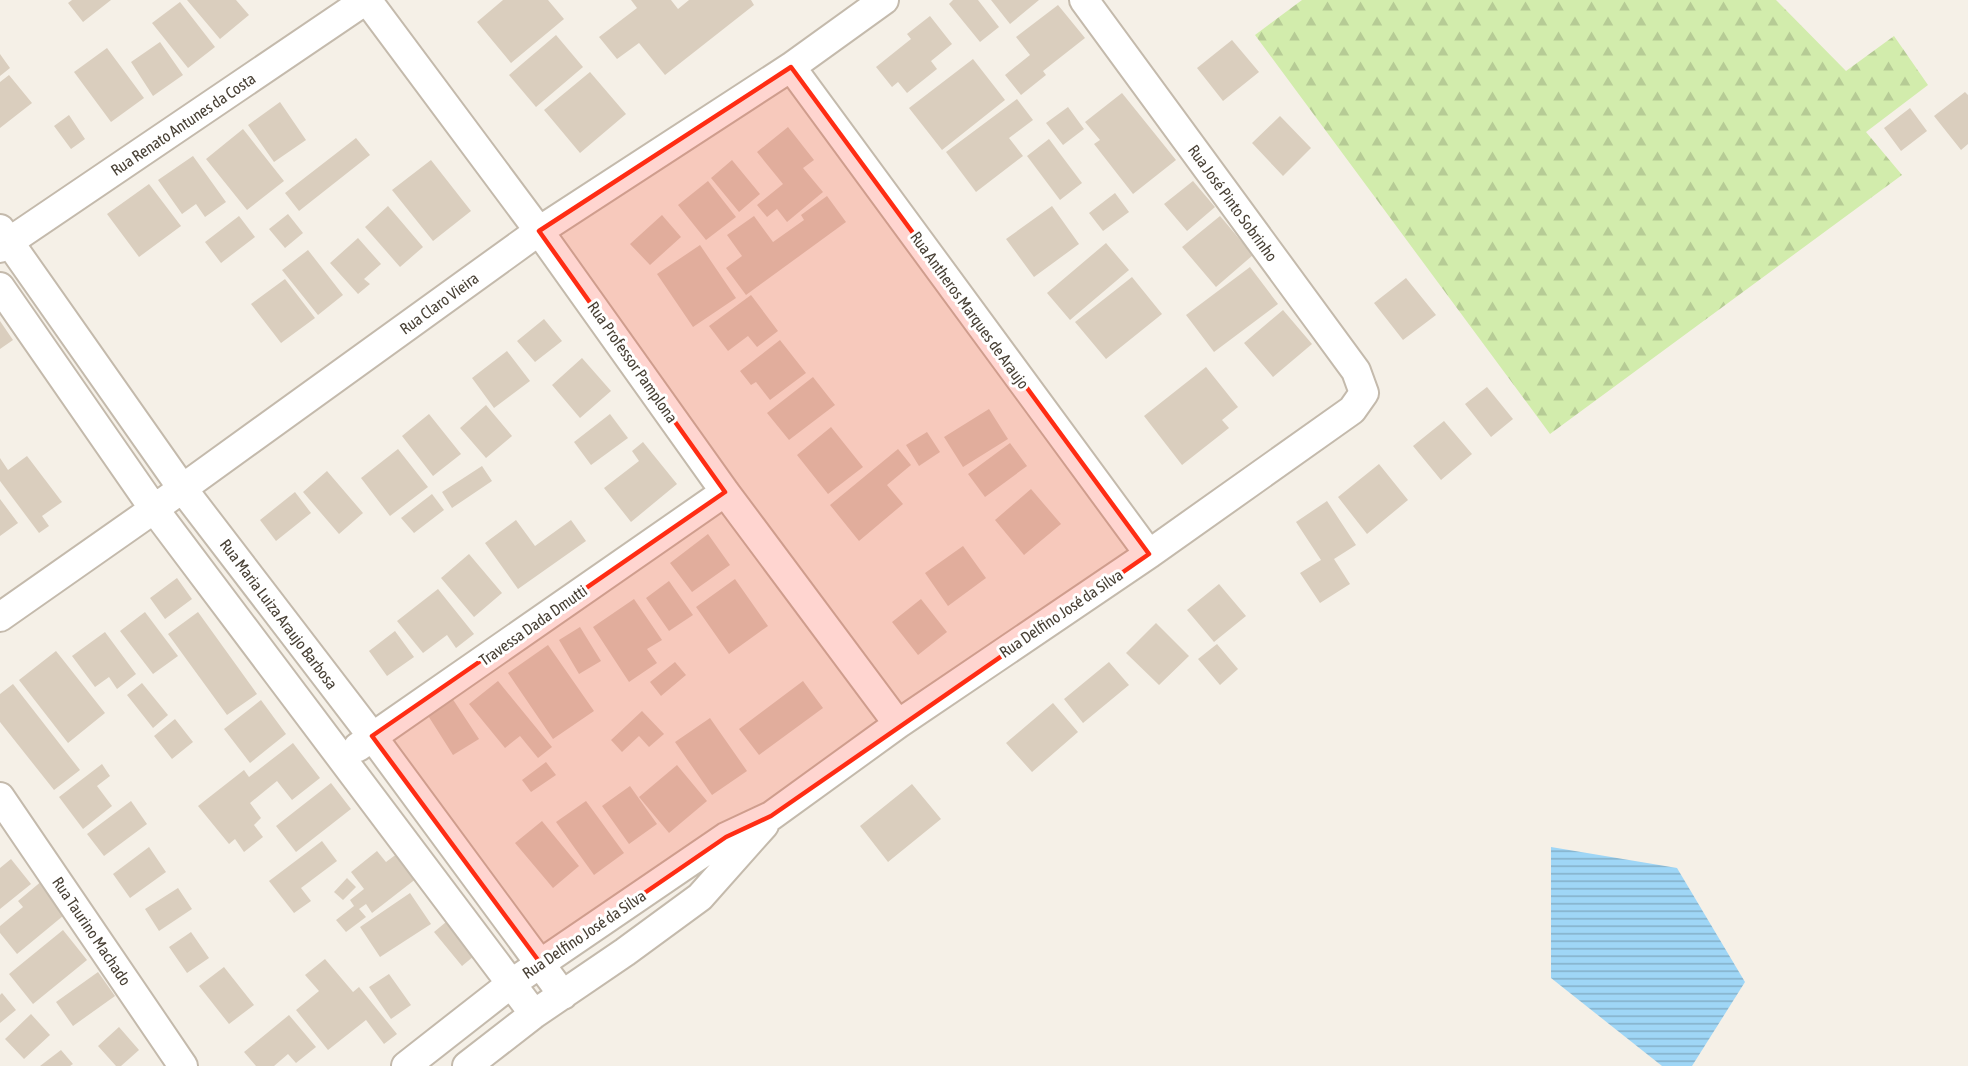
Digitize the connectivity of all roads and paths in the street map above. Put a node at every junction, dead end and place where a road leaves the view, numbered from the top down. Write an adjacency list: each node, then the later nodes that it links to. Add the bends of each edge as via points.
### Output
1 (366, 0): 5 (street, Rua Professor Pamplona); 6 (street, Rua Renato Antunes da Costa)
2 (884, 0): 4 (street, Rua Claro Vieira)
3 (1084, 0): 8 (street, Rua José Pinto Sobrinho, via 1356,371 1364,393)
4 (791, 67): 5 (street, Rua Claro Vieira); 12 (street, Rua Antheros Marques de Araujo)
5 (539, 231): 9 (street, Rua Claro Vieira); 10 (street, Rua Professor Pamplona)
6 (3, 240): 9 (street, Rua Maria Luiza Araujo Barbosa)
7 (0, 287): 11 (street)
8 (1352, 410): 12 (street, Rua Delfino José da Silva)
9 (182, 488): 11 (street, Rua Claro Vieira); 14 (street, Rua Maria Luiza Araujo Barbosa)
10 (725, 492): 16 (street, Rua Professor Pamplona); 17 (street, Travessa Dada Dmutti)
11 (154, 509): 13 (street, Rua Claro Vieira); 15 (street)
12 (1149, 554): 16 (street, Rua Delfino José da Silva)
13 (0, 617)
14 (285, 622): 15 (street); 17 (street, Rua Maria Luiza Araujo Barbosa)
15 (255, 644): 18 (street)
16 (898, 724): 20 (street, Rua Delfino José da Silva)
17 (372, 736): 18 (street, Travessa Dada Dmutti); 21 (street, Rua Maria Luiza Araujo Barbosa)
18 (341, 758): 22 (street)
19 (0, 797): 27 (street, Rua Taurino Machado)
20 (771, 816): 23 (street, Rua Delfino José da Silva, via 726,837); 25 (street, Rua Delfino José da Silva, via 700,897)
21 (456, 850): 22 (street); 23 (street, Rua Maria Luiza Araujo Barbosa)
22 (426, 870): 24 (street)
23 (541, 964): 24 (street, Rua Delfino José da Silva); 25 (street, Rua Maria Luiza Araujo Barbosa)
24 (512, 983): 26 (street); 28 (street, Rua Delfino José da Silva)
25 (562, 995): 26 (street, Rua Delfino José da Silva)
26 (534, 1014): 29 (street, Rua Delfino José da Silva)
27 (183, 1066)
28 (406, 1066)
29 (467, 1066)

